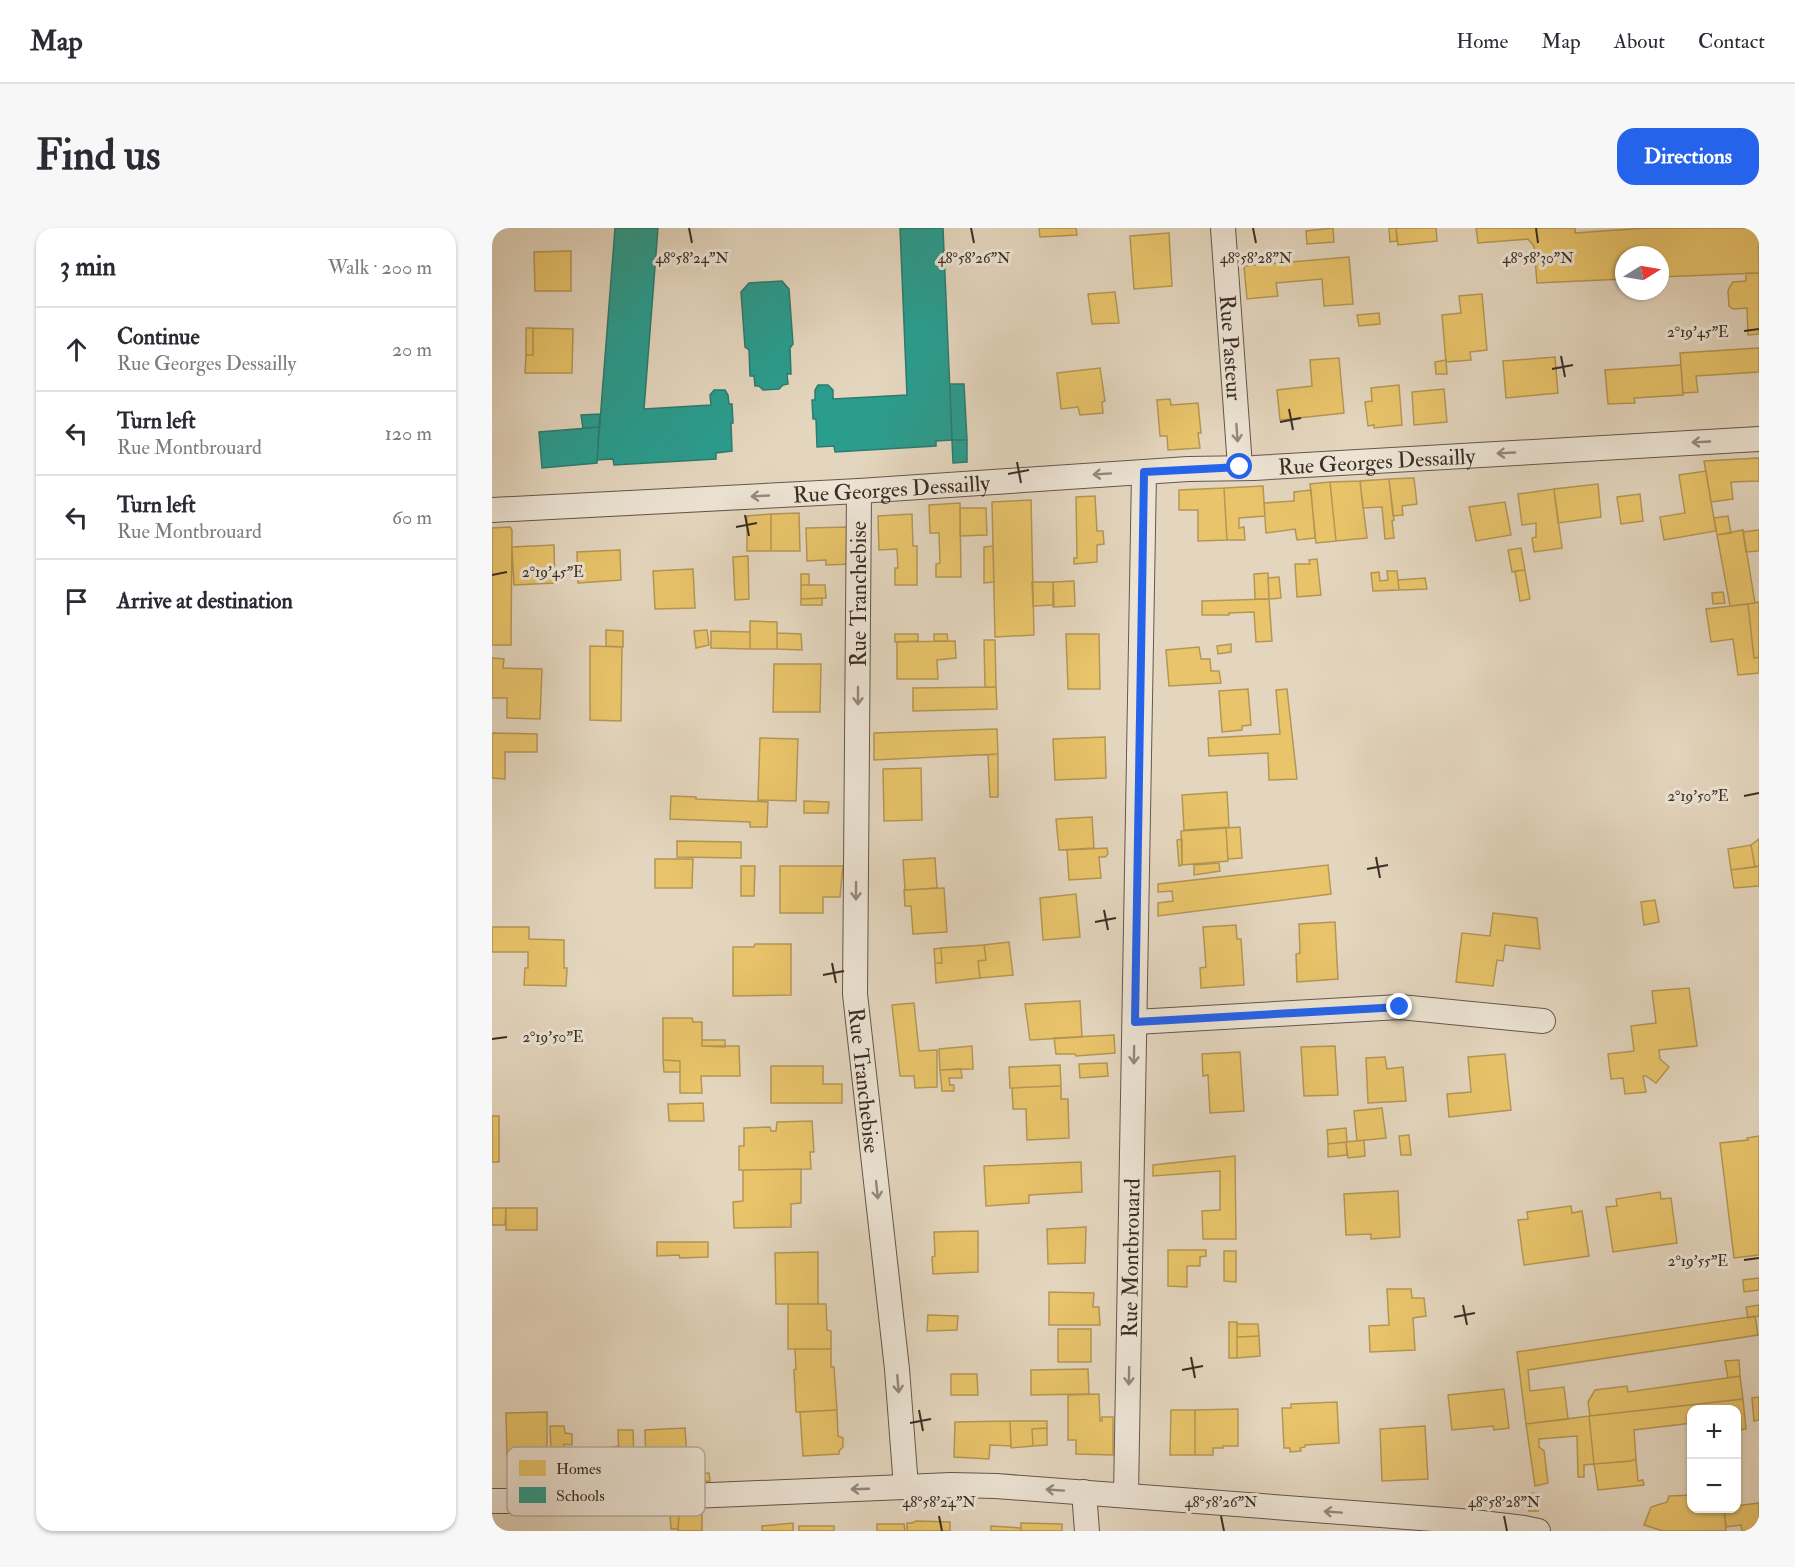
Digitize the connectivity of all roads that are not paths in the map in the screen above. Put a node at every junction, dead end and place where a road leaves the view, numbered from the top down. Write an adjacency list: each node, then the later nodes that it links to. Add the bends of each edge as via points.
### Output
1 (1223, 228): 3 (street, Rue Pasteur, one-way to 3)
2 (1759, 439): 3 (street, Rue Georges Dessailly, one-way to 3)
3 (1240, 467): 4 (street, Rue Georges Dessailly)
4 (1144, 472): 5 (street, Rue Georges Dessailly, one-way to 5); 8 (street, Rue Montbrouard)
5 (859, 491): 6 (street, Rue Georges Dessailly, one-way to 6); 9 (street, Rue Tranchebise, one-way to 9, via 855,994 897,1369)
6 (492, 510)
7 (1543, 1021): 8 (street, via 1400,1007)
8 (1135, 1022): 12 (street, Rue Montbrouard, one-way to 12)
9 (906, 1487): 10 (street, one-way to 9, via 996,1486); 11 (street, one-way to 11)
10 (1084, 1492): 12 (street); 13 (street)
11 (705, 1495)
12 (1126, 1495): 14 (street, one-way to 12, via 1473,1522)
13 (1087, 1531)
14 (1538, 1531)

